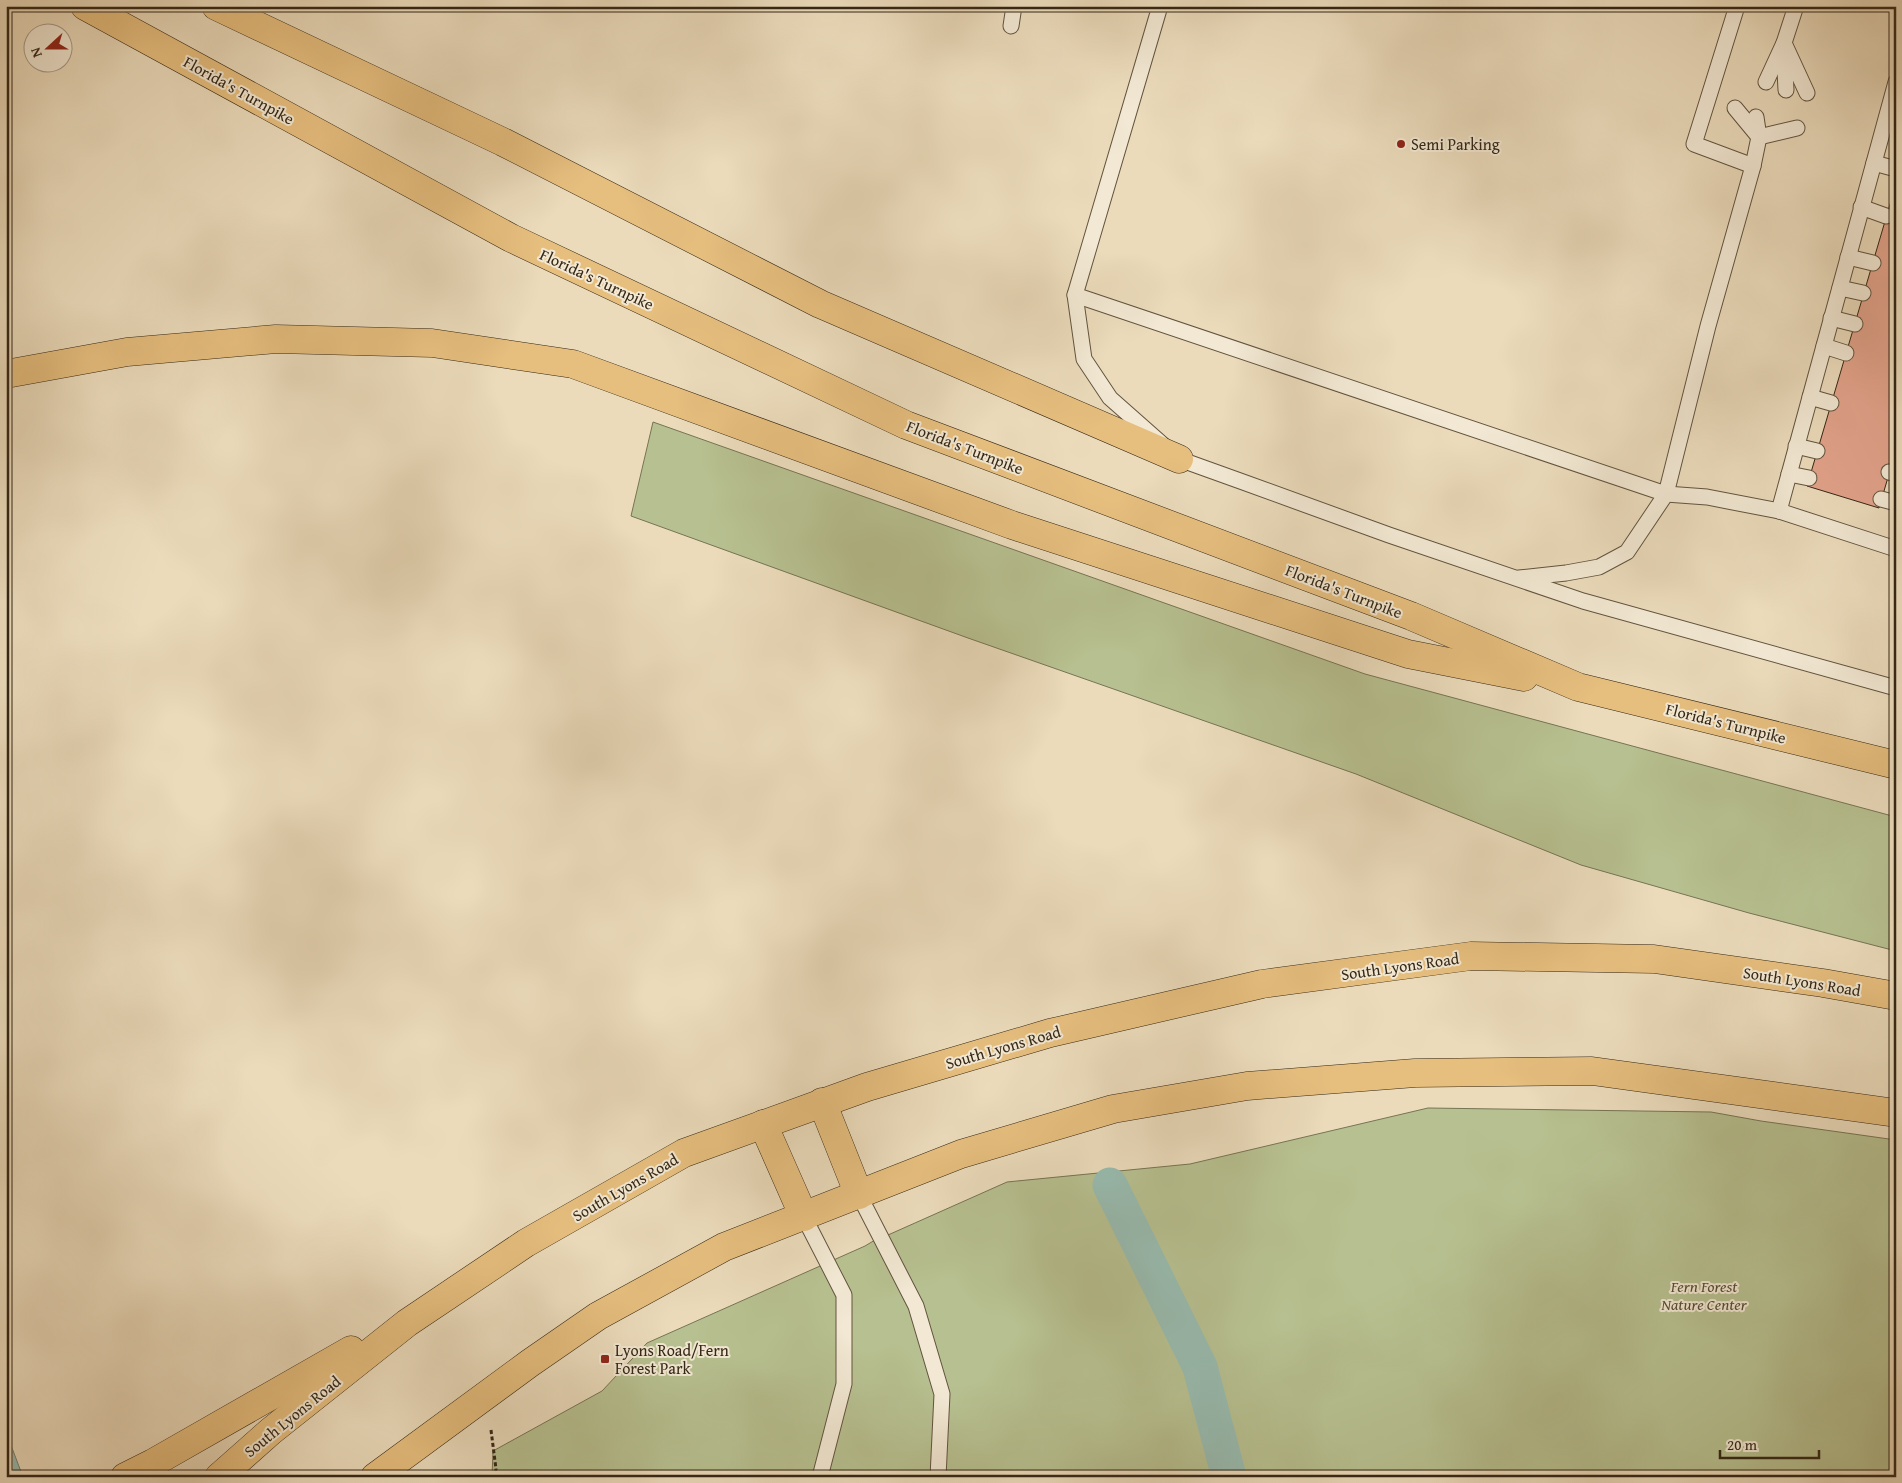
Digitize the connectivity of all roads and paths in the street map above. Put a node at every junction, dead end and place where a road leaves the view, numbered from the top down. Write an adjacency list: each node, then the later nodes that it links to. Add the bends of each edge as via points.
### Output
1 (85, 6): 45 (main road, Florida's Turnpike, via 510,238 906,425 1402,612)
2 (216, 6): 38 (main road, via 503,142 820,304)
3 (1014, 6): 7 (lane)
4 (1160, 6): 28 (lane)
5 (1737, 6): 20 (lane, via 1694,144)
6 (1796, 6): 8 (lane)
7 (1011, 26)
8 (1784, 43): 9 (lane); 11 (lane); 12 (lane)
9 (1766, 82)
10 (1896, 82): 17 (lane)
11 (1786, 90)
12 (1807, 93)
13 (1735, 108): 18 (lane)
14 (1756, 117): 18 (lane)
15 (1776, 124): 18 (lane)
16 (1796, 128): 18 (lane)
17 (1889, 130): 19 (lane)
18 (1759, 137): 20 (lane)
19 (1874, 163): 21 (lane); 22 (lane)
20 (1752, 166): 41 (lane)
21 (1896, 169)
22 (1861, 207): 23 (lane); 24 (lane)
23 (1886, 216)
24 (1848, 256): 25 (lane); 26 (lane)
25 (1873, 263)
26 (1840, 288): 27 (lane); 29 (lane)
27 (1863, 293)
28 (1075, 295): 38 (lane, via 1084,359 1110,398); 41 (lane)
29 (1831, 318): 30 (lane); 31 (lane)
30 (1855, 324)
31 (1824, 346): 32 (lane); 34 (lane)
32 (1846, 353)
33 (6, 374): 45 (main road, via 127,352 276,339 432,344 573,364 1012,525 1398,651)
34 (1810, 397): 35 (lane); 36 (lane)
35 (1831, 403)
36 (1796, 446): 37 (lane); 39 (lane)
37 (1817, 451)
38 (1179, 458): 44 (lane)
39 (1789, 474): 40 (lane); 42 (lane)
40 (1810, 478)
41 (1666, 494): 42 (lane, via 1707,497); 44 (lane, via 1627,552 1606,564 1566,573)
42 (1779, 511): 43 (lane)
43 (1896, 549)
44 (1512, 578): 46 (lane, via 1583,601)
45 (1578, 687): 47 (main road, Florida's Turnpike)
46 (1896, 688)
47 (1896, 765)
48 (1896, 996): 49 (main road, South Lyons Road, via 1654,958 1471,956 1262,984 1050,1033)
49 (822, 1102): 51 (main road, South Lyons Road); 52 (main road)
50 (1896, 1113): 52 (main road, via 1592,1071 1416,1073 1247,1086 1113,1109 961,1154)
51 (763, 1124): 53 (main road); 54 (main road, South Lyons Road, via 684,1153 526,1243)
52 (859, 1195): 53 (main road); 61 (lane, via 916,1306 942,1394)
53 (804, 1217): 55 (main road, via 724,1247 598,1316); 60 (lane, via 844,1295 844,1384)
54 (459, 1288): 56 (main road, via 153,1464); 57 (main road, South Lyons Road, via 408,1323 271,1431)
55 (487, 1395): 58 (main road); 59 (path)
56 (124, 1477)
57 (219, 1477)
58 (375, 1477)
59 (495, 1477)
60 (820, 1477)
61 (938, 1477)

